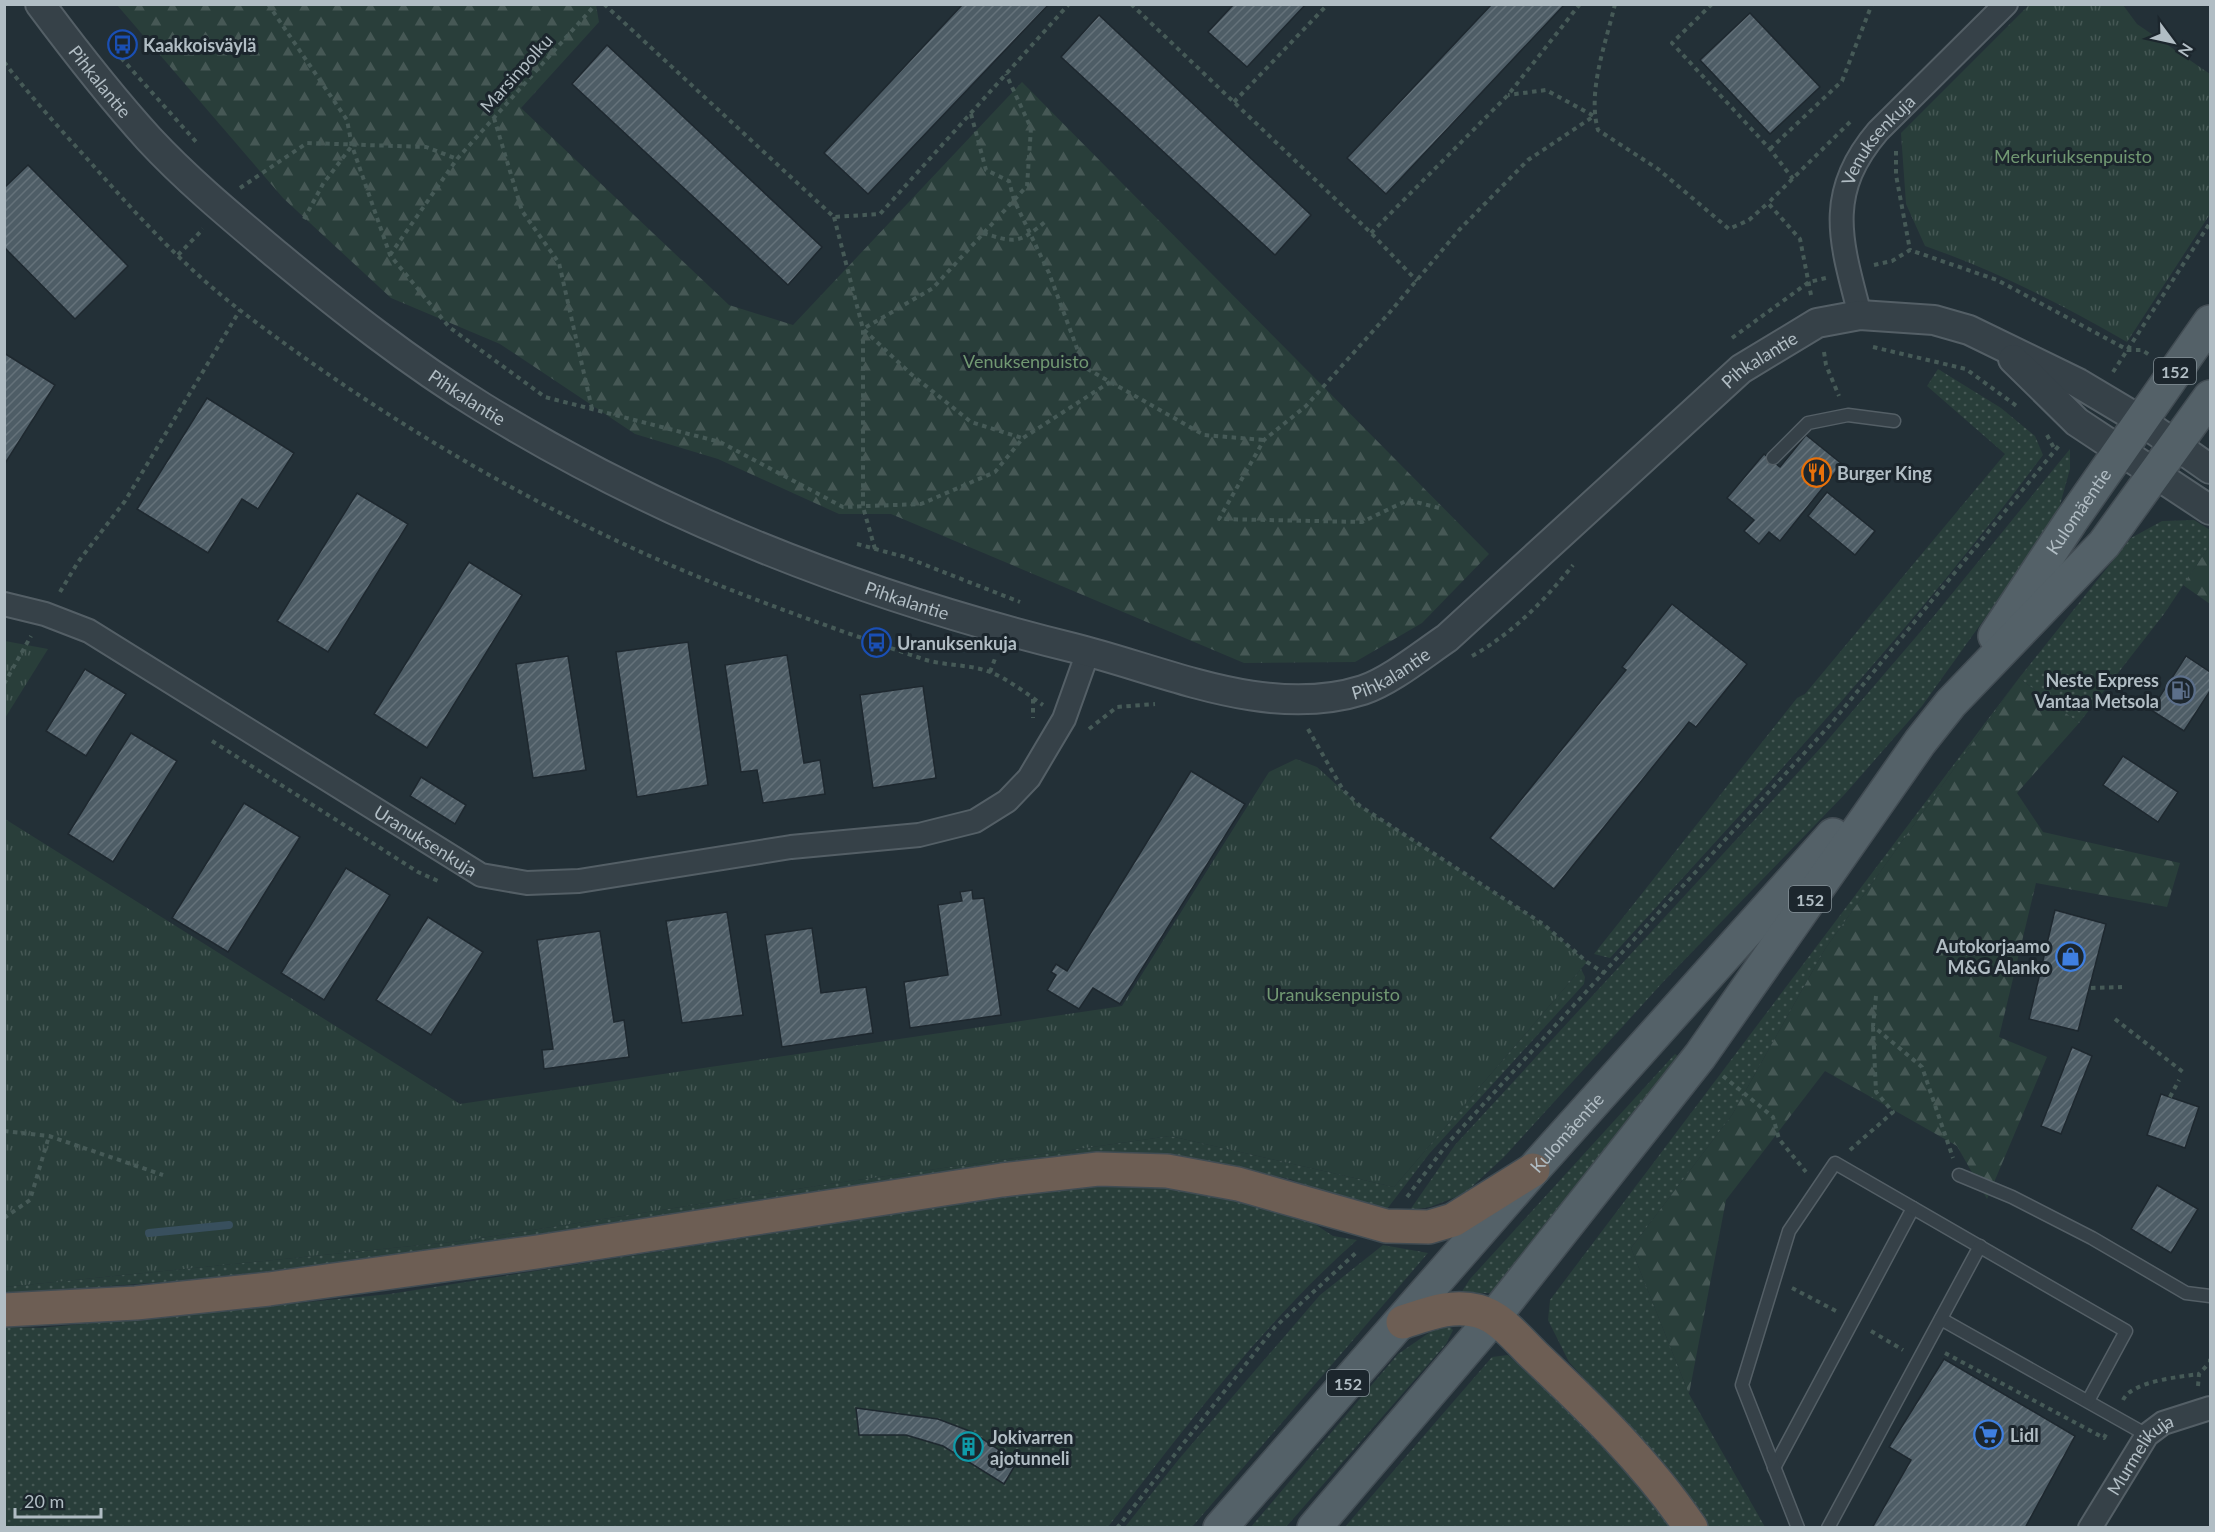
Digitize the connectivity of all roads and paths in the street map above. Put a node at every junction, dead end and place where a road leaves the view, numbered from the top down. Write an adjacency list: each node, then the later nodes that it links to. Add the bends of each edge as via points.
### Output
1 (40, 4): 81 (street, Pihkalantie, via 91,73 151,141 223,210 347,314 481,406 622,485 791,561 1004,631)
2 (268, 4): 22 (path, via 347,120)
3 (596, 4): 20 (path, Marsinpolku)
4 (604, 4): 31 (path)
5 (1069, 4): 15 (path)
6 (1131, 4): 17 (path)
7 (1328, 4): 17 (path)
8 (1580, 4): 16 (path)
9 (1615, 4): 19 (path, via 1598,76)
10 (1712, 4): 24 (path, via 1672,43)
11 (1872, 4): 24 (path, via 1842,81)
12 (2006, 4): 21 (street, Venuksenkuja)
13 (114, 49): 23 (path, Pihkalantie)
14 (4, 62): 42 (path, via 138,216)
15 (1006, 74): 18 (path); 29 (path, via 1031,128 1027,186)
16 (1508, 95): 19 (path, via 1546,90); 36 (path)
17 (1234, 102): 36 (path)
18 (970, 114): 29 (path, via 986,170 1009,181); 31 (path, via 880,214)
19 (1594, 116): 30 (path, via 1598,130 1658,169 1729,229 1749,220); 41 (path, via 1528,160 1460,229)
20 (494, 118): 26 (path, Marsinpolku); 54 (path, via 522,211 559,263)
21 (1878, 131): 38 (path, via 1896,150 1896,175); 43 (street, Venuksenkuja, via 1858,153 1843,190 1840,216)
22 (352, 146): 26 (path, via 426,147); 27 (path, via 307,143 242,186); 32 (path, via 323,184); 39 (path)
23 (201, 148)
24 (1770, 149): 28 (path)
25 (1818, 153): 28 (path)
26 (457, 159): 39 (path, Marsinpolku)
27 (234, 178)
28 (1793, 179): 30 (path)
29 (1014, 200): 35 (path); 37 (path)
30 (1768, 203): 46 (path, via 1800,239 1809,282)
31 (834, 217): 45 (path)
32 (304, 219)
33 (1046, 221): 37 (path)
34 (2211, 223): 38 (path, via 2128,350 1997,280)
35 (983, 232): 37 (path, via 1012,242); 45 (path, via 933,288)
36 (1371, 233): 41 (path)
37 (1031, 234): 52 (path, via 1084,367)
38 (1910, 250): 40 (path)
39 (390, 255): 54 (path, via 449,327 544,397)
40 (1878, 264)
41 (1417, 281): 61 (path, via 1306,406)
42 (240, 310): 74 (path, via 125,501 78,562); 84 (path, via 377,408 499,481 618,542 876,643 940,665 990,672)
43 (1860, 315): 48 (street, Pihkalantie, via 1934,320 1969,330); 81 (street, Pihkalantie, via 1817,323 1741,369 1447,638 1364,690 1294,702 1248,696)
44 (2211, 322): 57 (main road, Kulomäentie / 152)
45 (863, 329): 60 (path, via 971,422); 67 (path)
46 (1731, 339)
47 (1865, 345): 55 (path, via 1966,369)
48 (2002, 347): 57 (street, Pihkalantie, via 2078,383); 63 (street, Pihkalantie, via 2063,410)
49 (1834, 350): 50 (path)
50 (1824, 352): 51 (path); 56 (path)
51 (1816, 355)
52 (1110, 382): 60 (path); 61 (path, via 1204,435)
53 (2211, 397): 62 (main road, Kulomäentie / 152)
54 (592, 409): 67 (path, via 720,442 843,507)
55 (2025, 413)
56 (1848, 416): 58 (lane); 64 (lane, via 1808,423)
57 (2140, 420): 62 (street, Pihkalantie); 63 (main road, Kulomäentie / 152)
58 (1894, 421)
59 (2045, 430): 97 (path, via 2055,450 2048,459 1830,725)
60 (1023, 438): 67 (path, via 995,472 921,504)
61 (1264, 440): 68 (path, via 1219,519 1362,522 1408,500)
62 (2176, 444): 65 (street); 66 (main road, Kulomäentie / 152)
63 (2120, 451): 66 (street); 85 (main road, Kulomäentie / 152)
64 (1773, 458)
65 (2211, 469)
66 (2154, 475): 69 (street); 85 (main road, Kulomäentie / 152, via 2104,544)
67 (863, 507): 71 (path)
68 (1440, 508)
69 (2211, 510)
70 (857, 544): 71 (path)
71 (875, 549): 76 (path)
72 (1579, 557): 82 (path, via 1545,600 1492,645)
73 (48, 591): 74 (path)
74 (59, 594): 75 (path)
75 (70, 598)
76 (1024, 603)
77 (4, 604): 87 (street, Uranuksenkuja, via 89,631 481,875 527,883 579,881 791,847 919,835 975,821 1007,801 1029,778)
78 (22, 633): 79 (path)
79 (31, 635): 80 (path); 83 (path)
80 (41, 639)
81 (1088, 652): 87 (street, Uranuksenkuja)
82 (1463, 661)
83 (4, 684)
84 (1033, 698): 87 (path); 89 (path)
85 (1952, 703): 95 (main road, Kulomäentie / 152)
86 (1158, 704): 90 (path, via 1117,707)
87 (1064, 719): 90 (path)
88 (1319, 727): 92 (path)
89 (1034, 728)
90 (1089, 729): 94 (path)
91 (1298, 729): 92 (path)
92 (1308, 729): 97 (path, via 1343,790 1360,806 1543,924)
93 (208, 738): 96 (path, via 418,872)
94 (1084, 738)
95 (1920, 742): 110 (main road, Kulomäentie / 152, via 1889,771); 120 (main road, Kulomäentie / 152, via 1700,1056)
96 (446, 885)
97 (1604, 974): 116 (path, via 1448,1143)
98 (2122, 987): 99 (path)
99 (2091, 988)
100 (1876, 996): 102 (path)
101 (2115, 1019): 103 (path)
102 (1873, 1026): 109 (path, via 1876,1092 1893,1112); 112 (path, via 1922,1067)
103 (2183, 1072)
104 (1723, 1076): 113 (path, via 1773,1117 1779,1139)
105 (2179, 1080): 106 (path)
106 (2170, 1097)
107 (4, 1131): 108 (path)
108 (49, 1136): 111 (path); 115 (path, via 30,1200)
109 (1835, 1163): 113 (lane); 114 (lane)
110 (1533, 1170): 116 (highway, via 1453,1220 1429,1227); 122 (main road, Kulomäentie / 152)
111 (163, 1175)
112 (1959, 1175): 118 (lane, via 2092,1238 2186,1293)
113 (1817, 1187): 126 (lane, via 1789,1231 1742,1386)
114 (1913, 1208): 117 (lane); 126 (lane)
115 (4, 1218)
116 (1386, 1226): 119 (highway, via 1238,1184 1167,1171 1098,1169 281,1288 124,1304); 127 (path, via 1275,1327)
117 (1980, 1246): 121 (lane); 123 (lane, via 2126,1331)
118 (2211, 1296)
119 (4, 1310)
120 (1494, 1317): 122 (highway, via 1462,1308 1444,1309); 129 (main road, Kulomäentie / 152); 130 (highway, via 1631,1451)
121 (1941, 1319): 123 (lane); 132 (lane)
122 (1403, 1322): 128 (main road, Kulomäentie / 152)
123 (2088, 1401): 125 (lane)
124 (2211, 1408): 125 (street, Murmelikuja, via 2163,1423)
125 (2147, 1435): 133 (street, Murmelikuja)
126 (1774, 1467): 131 (lane)
127 (1117, 1527)
128 (1221, 1527)
129 (1314, 1527)
130 (1691, 1527)
131 (1798, 1527)
132 (1828, 1527)
133 (2090, 1527)

